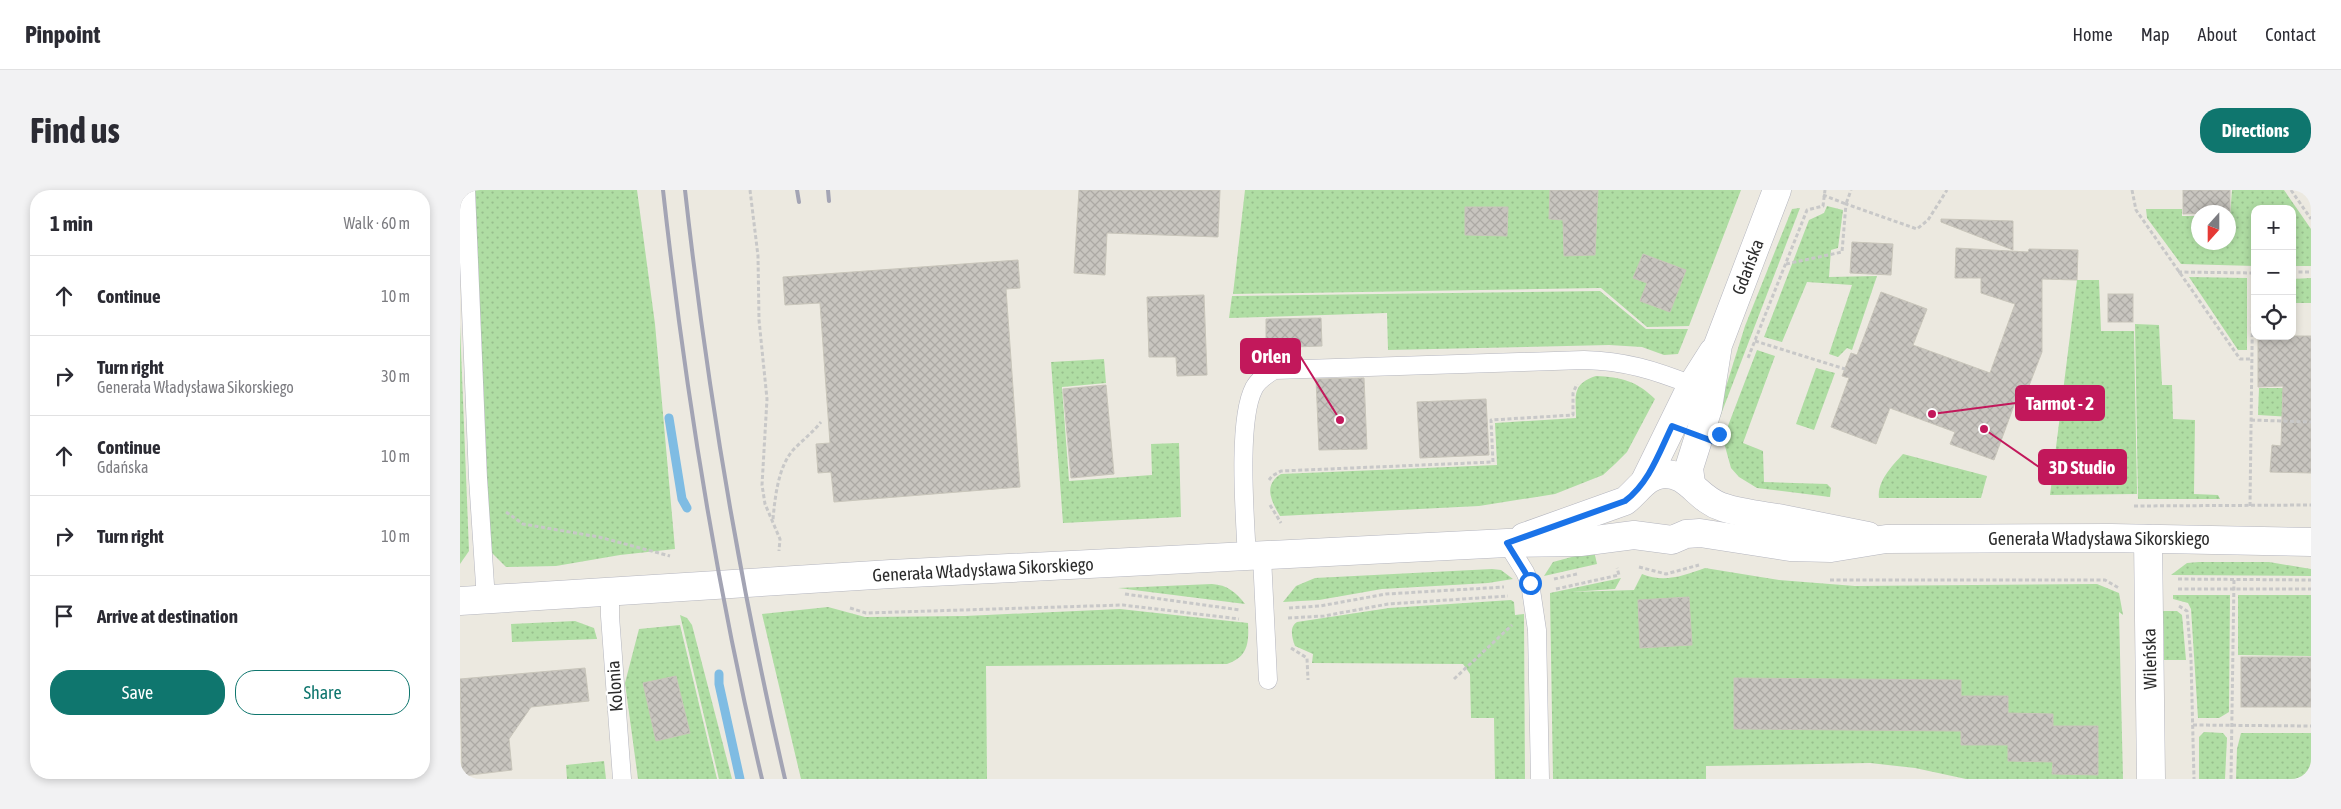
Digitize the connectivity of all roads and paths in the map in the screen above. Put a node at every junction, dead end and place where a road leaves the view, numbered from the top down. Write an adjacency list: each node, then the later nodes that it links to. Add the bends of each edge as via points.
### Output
1 (466, 190): 28 (lane)
2 (750, 190): 36 (path, via 758,256 759,320 767,398 762,485)
3 (1777, 190): 19 (street, Gdańska)
4 (1825, 190): 9 (path)
5 (1852, 190): 10 (path)
6 (1947, 190): 10 (path, via 1928,220 1916,229)
7 (2132, 190): 13 (path, via 2136,210)
8 (2291, 190): 11 (path)
9 (1823, 195): 10 (path); 12 (path, via 1823,206 1807,210)
10 (1846, 204): 12 (path, via 1842,252)
11 (2311, 219)
12 (1786, 265): 18 (path)
13 (2178, 272): 16 (path); 20 (path, via 2240,360)
14 (2296, 272): 15 (path)
15 (2311, 272)
16 (2251, 273)
17 (2253, 295): 20 (path)
18 (1755, 342): 21 (path); 22 (path)
19 (1718, 345): 24 (street, Gdańska); 31 (street, Gdańska, via 1708,408 1690,468)
20 (2252, 359): 25 (path)
21 (1748, 360)
22 (1845, 369)
23 (1580, 381): 29 (path, via 1572,393 1573,415 1492,420 1494,462 1280,471)
24 (1692, 385): 30 (street, Gdańska); 39 (lane, via 1638,365 1603,360 1274,370 1255,386 1247,410 1244,432)
25 (2251, 420): 27 (path); 34 (path)
26 (821, 422): 36 (path, via 792,450 783,467)
27 (2311, 422)
28 (478, 478): 47 (path, via 497,505 523,524 599,537); 55 (lane)
29 (1267, 485)
30 (1640, 487): 31 (street, Generała Władysława Sikorskiego, via 1653,476 1667,474 1685,479); 41 (street, via 1633,512); 45 (street, Generała Władysława Sikorskiego, via 1614,506)
31 (1694, 489): 40 (street, via 1700,504 1699,515); 42 (street, Generała Władysława Sikorskiego, via 1721,507)
32 (1269, 504): 37 (path)
33 (2126, 506): 34 (path)
34 (2250, 506): 35 (path)
35 (2311, 506)
36 (772, 520): 46 (path, via 780,539)
37 (1281, 523): 38 (path); 39 (path)
38 (1291, 523)
39 (1246, 525): 48 (lane)
40 (1686, 534): 41 (street, Generała Władysława Sikorskiego, via 1664,541); 42 (street, Generała Władysława Sikorskiego, via 1716,534 1790,548 1831,548)
41 (1649, 536): 45 (street, Generała Władysława Sikorskiego, via 1580,542)
42 (1886, 539): 43 (street, Generała Władysława Sikorskiego)
43 (2148, 539): 44 (street, Generała Władysława Sikorskiego); 70 (street, Wileńska)
44 (2311, 542)
45 (1507, 543): 48 (street, Generała Władysława Sikorskiego); 54 (lane, via 1525,572)
46 (779, 551)
47 (670, 557)
48 (1254, 557): 53 (street, Generała Władysława Sikorskiego, via 891,574); 59 (lane)
49 (1616, 564): 54 (path, via 1619,574)
50 (2177, 579): 51 (path)
51 (2234, 579): 52 (path); 66 (path)
52 (2311, 580)
53 (610, 593): 55 (street, Generała Władysława Sikorskiego); 68 (lane, Kolonia)
54 (1524, 595): 58 (path, via 1388,604 1324,616); 62 (path, via 1519,618); 69 (lane, via 1537,630)
55 (473, 600)
56 (841, 606): 59 (path, via 866,613 1122,605)
57 (2174, 606): 65 (path, via 2187,611)
58 (1287, 618): 59 (path); 60 (path)
59 (1265, 620): 63 (lane)
60 (1287, 625)
61 (1287, 639): 64 (path, via 1291,648 1307,658)
62 (1454, 679)
63 (1268, 680)
64 (1308, 680)
65 (2193, 725): 66 (path); 71 (path)
66 (2232, 725): 67 (path); 72 (path)
67 (2311, 726)
68 (622, 779)
69 (1540, 779)
70 (2151, 779)
71 (2194, 779)
72 (2231, 779)

